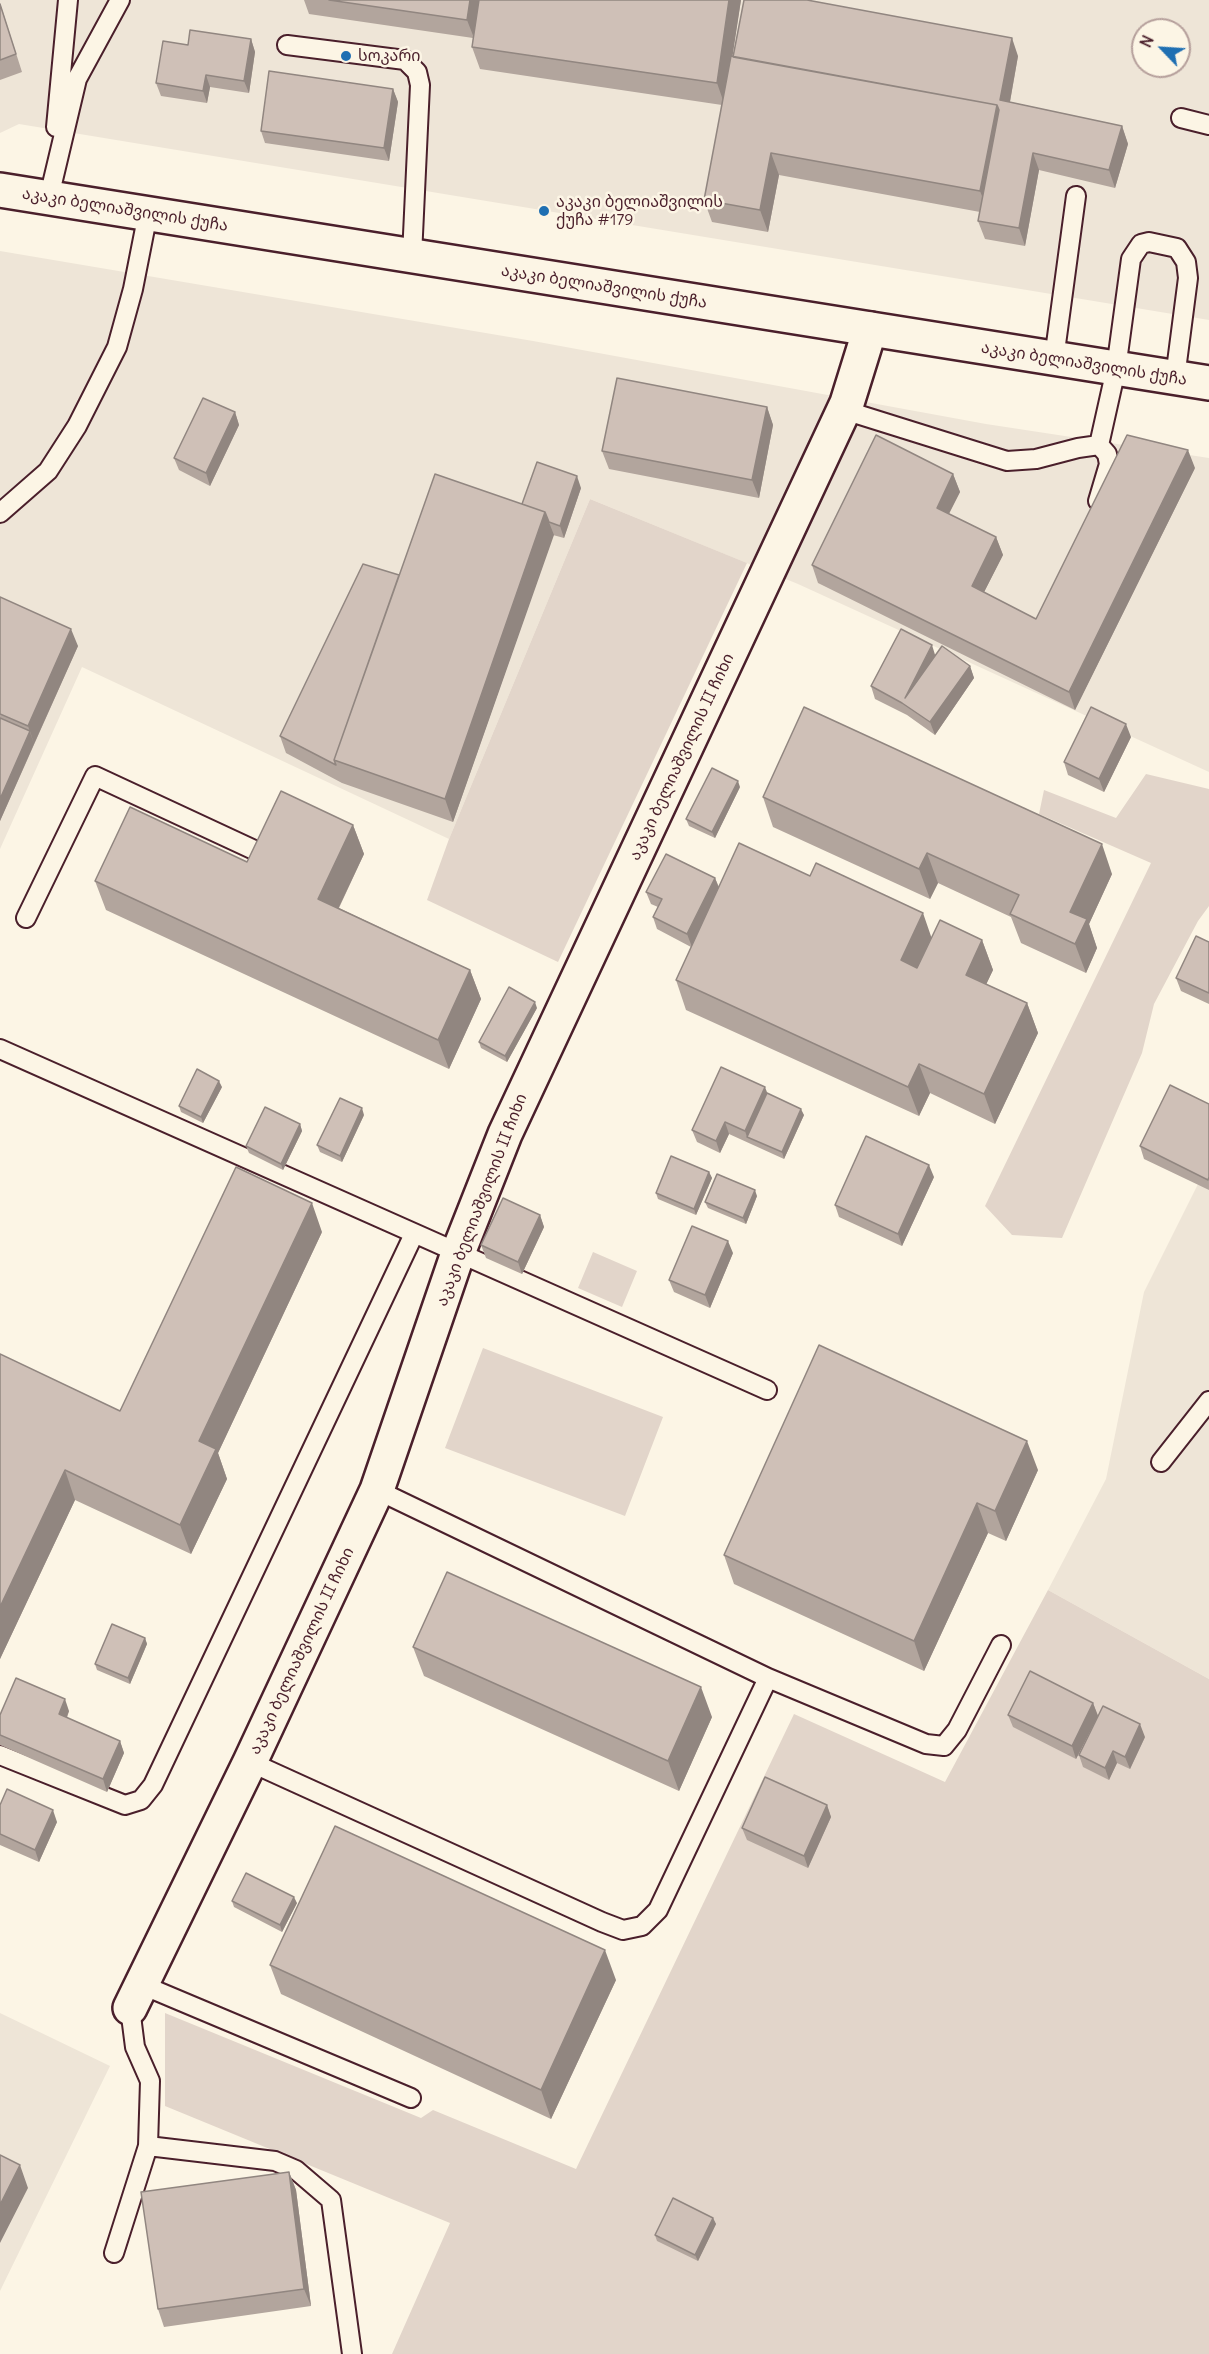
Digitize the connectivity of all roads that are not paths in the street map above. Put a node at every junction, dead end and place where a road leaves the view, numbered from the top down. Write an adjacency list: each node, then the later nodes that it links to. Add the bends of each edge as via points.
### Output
1 (68, 0): 8 (lane)
2 (120, 0): 8 (lane, via 77,79)
3 (287, 45): 10 (lane, via 405,60 417,72 420,85)
4 (1181, 118): 5 (lane)
5 (1209, 126)
6 (0, 190): 8 (street, აკაკი ბელიაშვილის ქუჩა)
7 (1076, 196): 12 (lane)
8 (50, 197): 9 (street, აკაკი ბელიაშვილის ქუჩა)
9 (148, 213): 10 (street, აკაკი ბელიაშვილის ქუჩა); 18 (lane, via 117,347 77,426 48,471)
10 (412, 256): 11 (street, აკაკი ბელიაშვილის ქუჩა)
11 (870, 329): 12 (street, აკაკი ბელიაშვილის ქუჩა); 16 (street, აკაკი ბელიაშვილის II ჩიხი)
12 (1054, 359): 13 (street, აკაკი ბელიაშვილის ქუჩა)
13 (1116, 369): 14 (street, აკაკი ბელიაშვილის ქუჩა); 14 (lane, via 1131,259 1141,244 1149,242 1177,248 1186,262 1188,278); 17 (lane)
14 (1175, 378): 15 (street, აკაკი ბელიაშვილის ქუჩა)
15 (1209, 383)
16 (844, 410): 17 (lane, via 1007,461); 24 (street, აკაკი ბელიაშვილის II ჩიხი, via 505,1134)
17 (1099, 445): 19 (lane, via 1109,464)
18 (0, 513)
19 (1094, 516)
20 (252, 849): 21 (lane, via 95,776)
21 (26, 918)
22 (0, 1049): 23 (lane)
23 (414, 1233): 24 (lane); 31 (lane, via 153,1785 141,1800 125,1805)
24 (458, 1253): 25 (lane); 28 (street, აკაკი ბელიაშვილის II ჩიხი)
25 (767, 1390)
26 (1209, 1401): 27 (lane)
27 (1161, 1462)
28 (377, 1490): 30 (lane); 32 (street, აკაკი ბელიაშვილის II ჩიხი)
29 (1001, 1645): 30 (lane, via 957,1730 944,1746 926,1744)
30 (768, 1678): 32 (lane, via 658,1910 642,1926 623,1930)
31 (0, 1755)
32 (250, 1762): 33 (street, აკაკი ბელიაშვილის II ჩიხი)
33 (135, 1996): 34 (lane); 35 (lane, via 135,2047 150,2081)
34 (411, 2098)
35 (148, 2146): 36 (lane); 37 (lane, via 275,2161 297,2170 331,2200)
36 (114, 2253)
37 (352, 2354)

